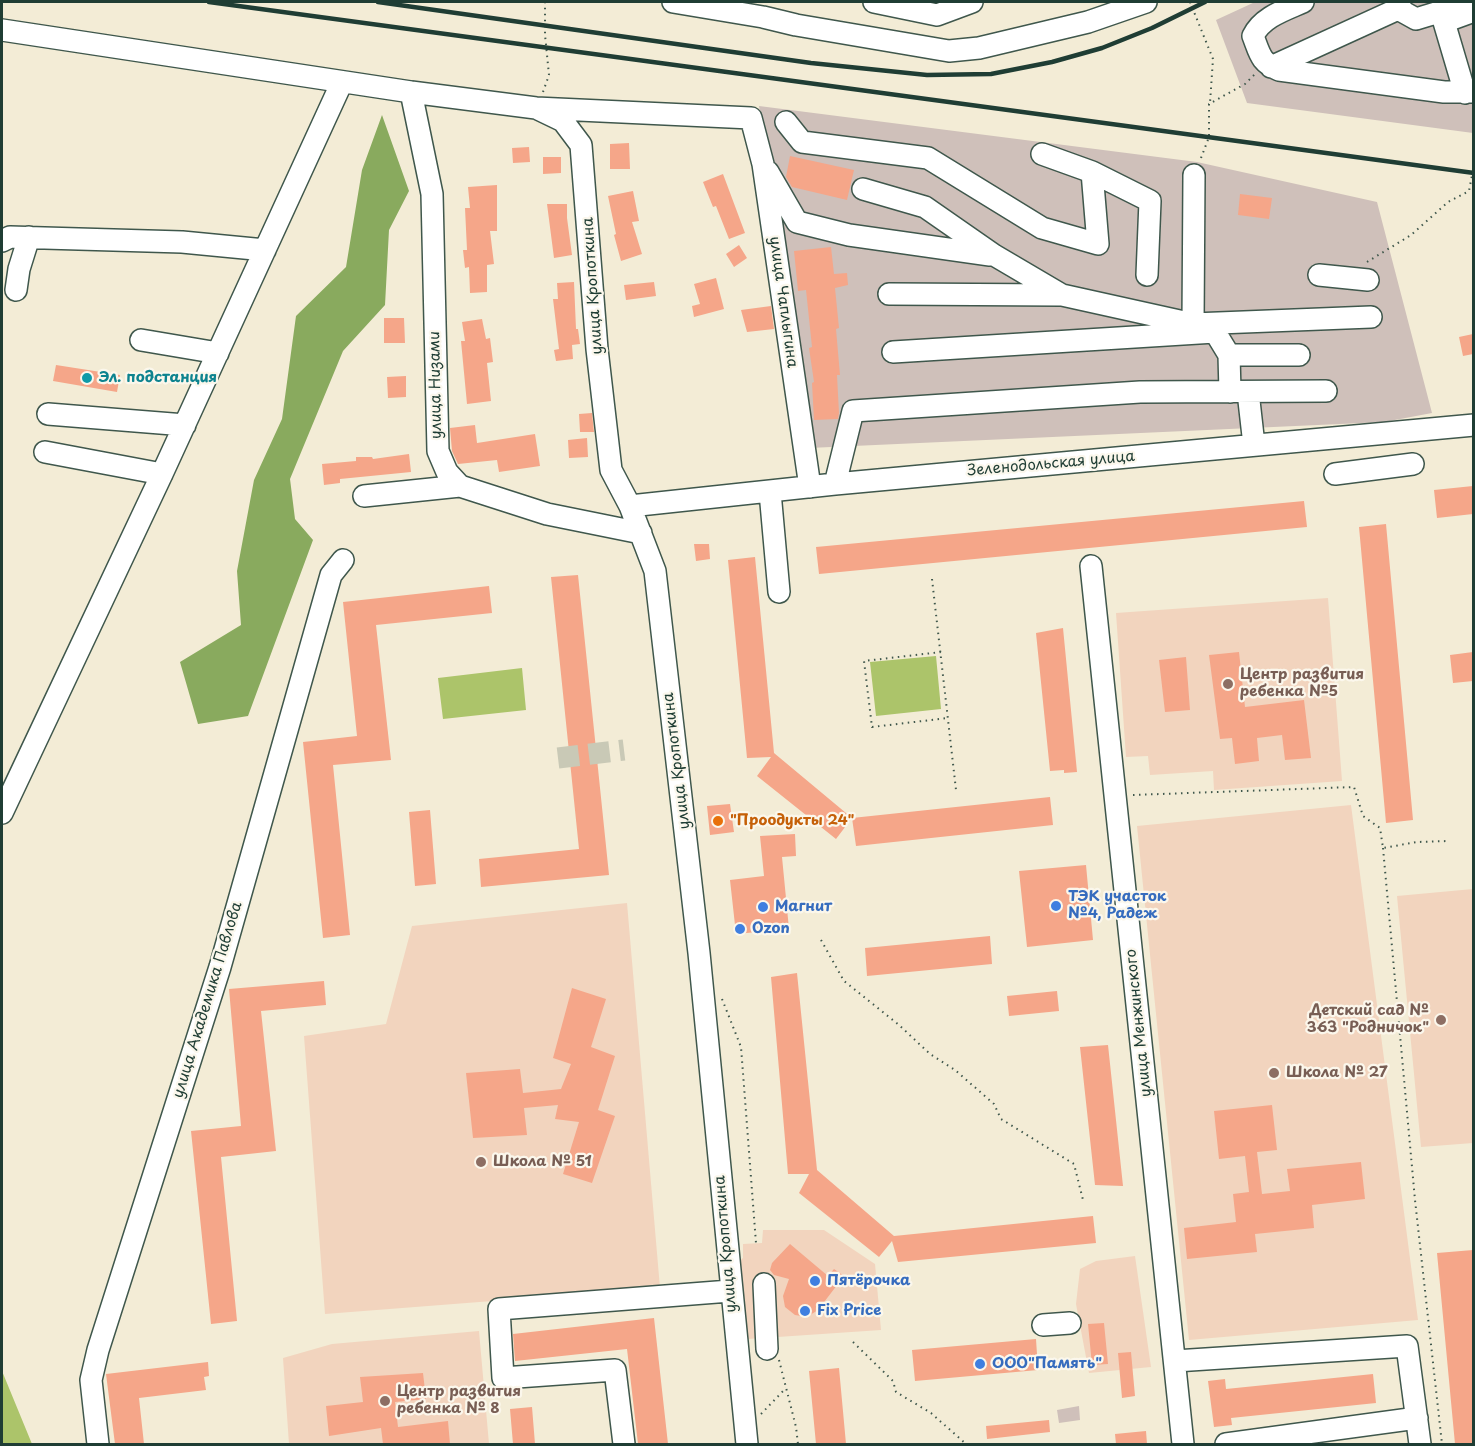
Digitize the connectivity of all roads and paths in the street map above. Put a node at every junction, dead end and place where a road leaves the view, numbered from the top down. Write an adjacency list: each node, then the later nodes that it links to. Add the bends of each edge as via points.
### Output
1 (545, 2): 18 (path, via 549,75)
2 (673, 2): 5 (street, via 949,51 979,48 1088,22)
3 (873, 2): 4 (street, via 937,15)
4 (972, 2)
5 (1146, 2)
6 (1190, 2): 17 (path, via 1213,59)
7 (1303, 2): 13 (street, via 1258,27 1253,36)
8 (1457, 2): 11 (street)
9 (1399, 5): 11 (street, via 1416,19); 13 (street)
10 (1473, 11): 11 (street)
11 (1441, 17): 16 (street)
12 (2, 30): 14 (street)
13 (1267, 64): 16 (street, via 1279,70); 17 (path, via 1245,84)
14 (342, 82): 15 (street); 28 (street)
15 (411, 92): 18 (street); 54 (street, улица Низами, via 432,194 438,451 447,472)
16 (1469, 92)
17 (1210, 103): 24 (path, via 1209,137)
18 (536, 108): 21 (street, улица Чаплыгина, via 751,118); 58 (street, улица Кропоткина, via 563,121 581,145 611,470)
19 (786, 122): 23 (street, via 802,142 928,158 1042,228 1098,244)
20 (1042, 154): 23 (street)
21 (763, 164): 29 (street, via 797,222 849,236); 55 (street, улица Чаплыгина)
22 (1473, 165): 30 (path, via 1469,191 1448,202)
23 (1092, 172): 32 (street, via 1150,201)
24 (1194, 175): 37 (street)
25 (863, 189): 29 (street, via 925,207)
26 (28, 237): 27 (street); 28 (street, via 182,242); 33 (street)
27 (2, 241)
28 (265, 250): 40 (street)
29 (994, 255): 35 (street)
30 (1368, 271): 31 (street)
31 (1319, 275)
32 (1147, 276)
33 (16, 290)
34 (889, 294): 35 (street)
35 (1062, 295): 37 (street)
36 (1371, 318): 37 (street)
37 (1193, 324)
38 (141, 340): 40 (street)
39 (893, 352): 41 (street, via 1215,332)
40 (218, 353): 46 (street)
41 (1229, 355): 42 (street); 44 (street)
42 (1299, 355)
43 (1326, 391): 44 (street)
44 (1239, 392): 48 (street); 53 (street, via 1140,392 853,411)
45 (48, 414): 46 (street)
46 (185, 425): 51 (street)
47 (1473, 425): 48 (street, Зеленодольская улица)
48 (1254, 445): 53 (street, Зеленодольская улица)
49 (45, 453): 51 (street)
50 (1413, 464): 52 (street)
51 (162, 474): 68 (street)
52 (1335, 474)
53 (835, 484): 55 (street, Зеленодольская улица)
54 (460, 486): 57 (street); 59 (street, via 548,514)
55 (810, 487): 56 (street, Зеленодольская улица)
56 (770, 492): 58 (street, Зеленодольская улица); 63 (street)
57 (364, 496)
58 (630, 506): 59 (street, улица Кропоткина)
59 (641, 532): 76 (street, улица Кропоткина, via 655,571 699,953)
60 (343, 560): 85 (street, улица Академика Павлова, via 331,576 220,967 98,1350 92,1380)
61 (1091, 566): 67 (street, улица Менжинского)
62 (932, 579): 64 (path)
63 (780, 592)
64 (941, 652): 65 (path); 65 (path, via 864,660 872,727)
65 (948, 718): 66 (path)
66 (956, 790)
67 (1115, 797): 70 (path, via 1354,787 1363,816 1380,828); 81 (street, улица Менжинского)
68 (2, 813)
69 (1449, 841): 70 (path)
70 (1383, 848): 92 (path)
71 (821, 940): 73 (path, via 844,981 994,1104 1001,1119 1074,1164)
72 (722, 999): 74 (path, via 741,1047)
73 (1083, 1200)
74 (756, 1243)
75 (764, 1284): 80 (street)
76 (730, 1291): 84 (street, улица Кропоткина); 86 (street, via 499,1310 503,1378 615,1370)
77 (1070, 1323): 78 (street)
78 (1043, 1325)
79 (853, 1342): 88 (path, via 893,1381 896,1392 931,1413)
80 (773, 1354): 82 (path)
81 (1174, 1361): 83 (street, via 1407,1346); 89 (street, улица Менжинского)
82 (786, 1388): 84 (path); 87 (path)
83 (1417, 1418): 90 (street); 91 (street)
84 (746, 1437)
85 (98, 1444)
86 (624, 1444)
87 (798, 1444)
88 (966, 1444)
89 (1183, 1444)
90 (1226, 1444)
91 (1420, 1444)
92 (1442, 1444)

